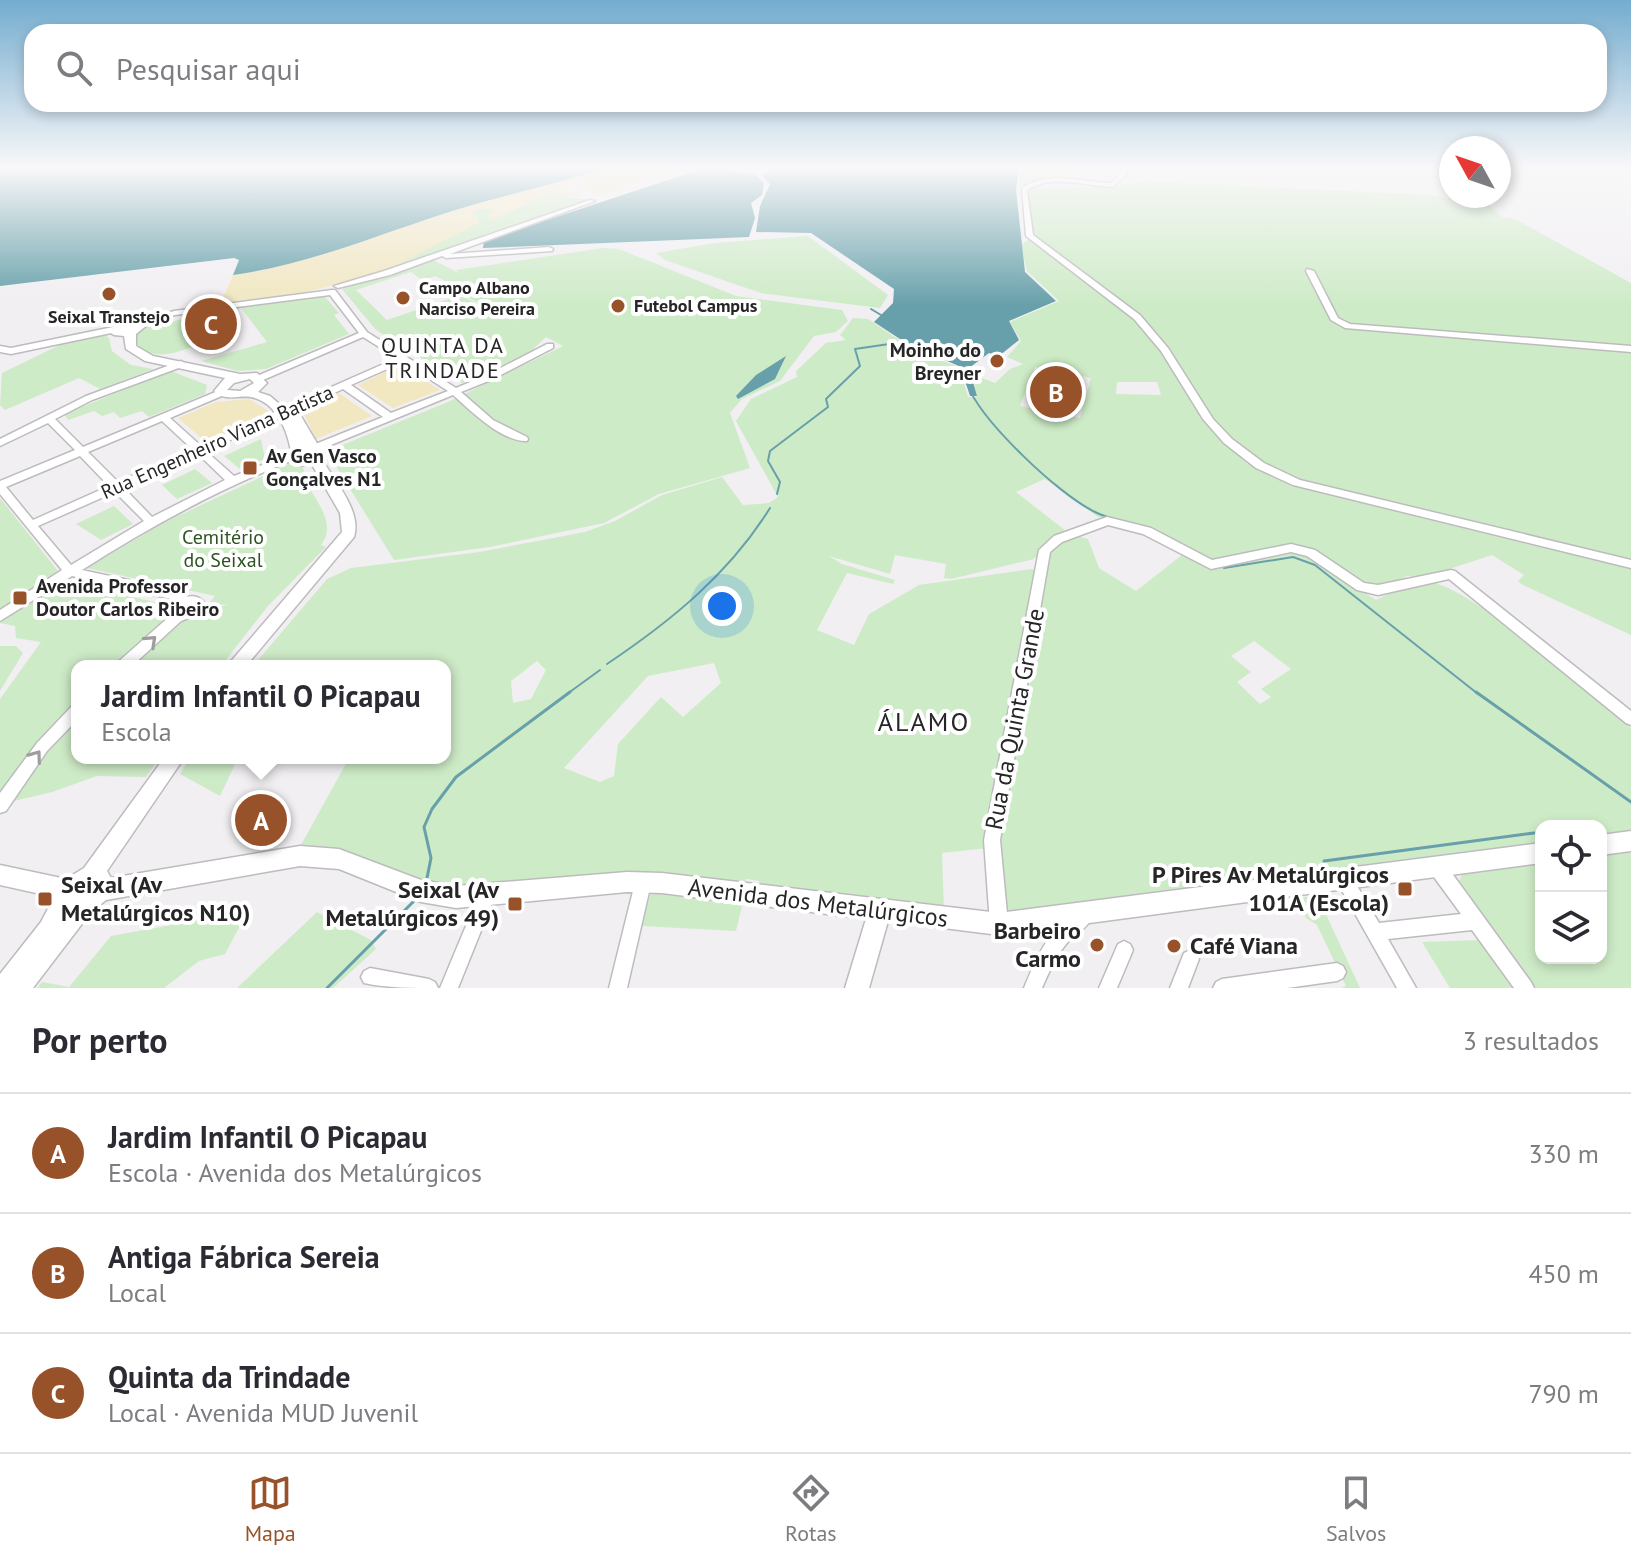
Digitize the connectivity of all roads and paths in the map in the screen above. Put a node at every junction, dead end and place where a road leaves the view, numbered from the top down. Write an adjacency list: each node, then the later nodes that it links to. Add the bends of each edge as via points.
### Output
1 (558, 213): 4 (street)
2 (1027, 213): 35 (street, via 1030,236 1137,317 1221,436 1256,464 1297,483)
3 (549, 249): 4 (street)
4 (433, 258): 6 (street)
5 (1310, 271): 11 (street, via 1335,320 1348,326)
6 (335, 289): 7 (street, via 174,313); 9 (street)
7 (141, 323): 8 (main road, via 140,328)
8 (121, 332): 12 (street); 15 (main road, via 120,347 126,356)
9 (364, 334): 13 (street); 16 (street)
10 (550, 346): 19 (street)
11 (1631, 349)
12 (5, 350): 14 (street)
13 (404, 358): 18 (street, Rua Engenheiro Viana Batista); 19 (street)
14 (0, 359)
15 (168, 367): 17 (main road); 24 (street)
16 (259, 382): 17 (main road); 20 (main road); 21 (main road)
17 (228, 384): 20 (main road); 22 (street)
18 (344, 385): 21 (street, Rua Engenheiro Viana Batista); 23 (street)
19 (455, 391): 23 (street); 25 (street, via 475,413)
20 (246, 393): 21 (main road)
21 (287, 411): 28 (street, Rua Engenheiro Viana Batista); 29 (main road)
22 (163, 417): 27 (street); 28 (street)
23 (390, 417): 29 (street)
24 (49, 418): 26 (street); 27 (street)
25 (523, 439)
26 (0, 443)
27 (81, 451): 31 (street); 32 (street)
28 (198, 451): 30 (street); 32 (street, Rua Engenheiro Viana Batista)
29 (307, 453): 30 (street); 39 (main road, via 340,519 340,533); 40 (main road, via 350,519 349,533)
30 (234, 482): 33 (street)
31 (0, 486): 34 (street)
32 (117, 487): 33 (street); 34 (street, Rua Engenheiro Viana Batista)
33 (152, 523): 36 (street)
34 (31, 525): 36 (street)
35 (1631, 564)
36 (69, 571): 37 (street); 38 (street, one-way to 36, via 181,609 175,595)
37 (0, 616)
38 (129, 660)
39 (233, 660)
40 (241, 660)
41 (71, 716): 46 (street, one-way to 41)
42 (1631, 719): 60 (street, Rua da Quinta Grande, via 1451,574 1378,590 1361,587 1297,548 1211,565 1147,531 1107,521 1058,539 1045,550 992,840)
43 (165, 764): 45 (main road)
44 (170, 764): 45 (main road)
45 (152, 788): 54 (main road)
46 (0, 806)
47 (1631, 841): 48 (main road)
48 (1607, 844)
49 (1535, 854): 50 (main road, Avenida dos Metalúrgicos)
50 (1437, 867): 52 (main road, Avenida dos Metalúrgicos); 59 (street)
51 (0, 875): 54 (main road, Avenida dos Metalúrgicos)
52 (1344, 880): 57 (main road, Avenida dos Metalúrgicos); 61 (street)
53 (643, 883): 55 (main road, Avenida dos Metalúrgicos); 56 (main road, Avenida dos Metalúrgicos); 71 (street)
54 (82, 892): 55 (main road, Avenida dos Metalúrgicos, via 300,856 339,859 438,895); 67 (main road); 68 (main road)
55 (487, 896): 70 (street)
56 (880, 910): 60 (main road, Avenida dos Metalúrgicos); 72 (main road)
57 (1092, 913): 58 (main road, Avenida dos Metalúrgicos); 62 (street, via 1068,927)
58 (1054, 918): 60 (main road, Avenida dos Metalúrgicos); 62 (street)
59 (1477, 921): 61 (street); 78 (street)
60 (999, 924)
61 (1375, 932): 77 (street)
62 (1051, 949): 73 (street)
63 (1124, 950): 74 (street)
64 (1190, 959): 75 (street)
65 (1337, 972): 76 (street)
66 (370, 977): 69 (street)
67 (4, 988)
68 (18, 988)
69 (429, 988)
70 (449, 988)
71 (618, 988)
72 (857, 988)
73 (1033, 988)
74 (1108, 988)
75 (1179, 988)
76 (1222, 988)
77 (1407, 988)
78 (1525, 988)

